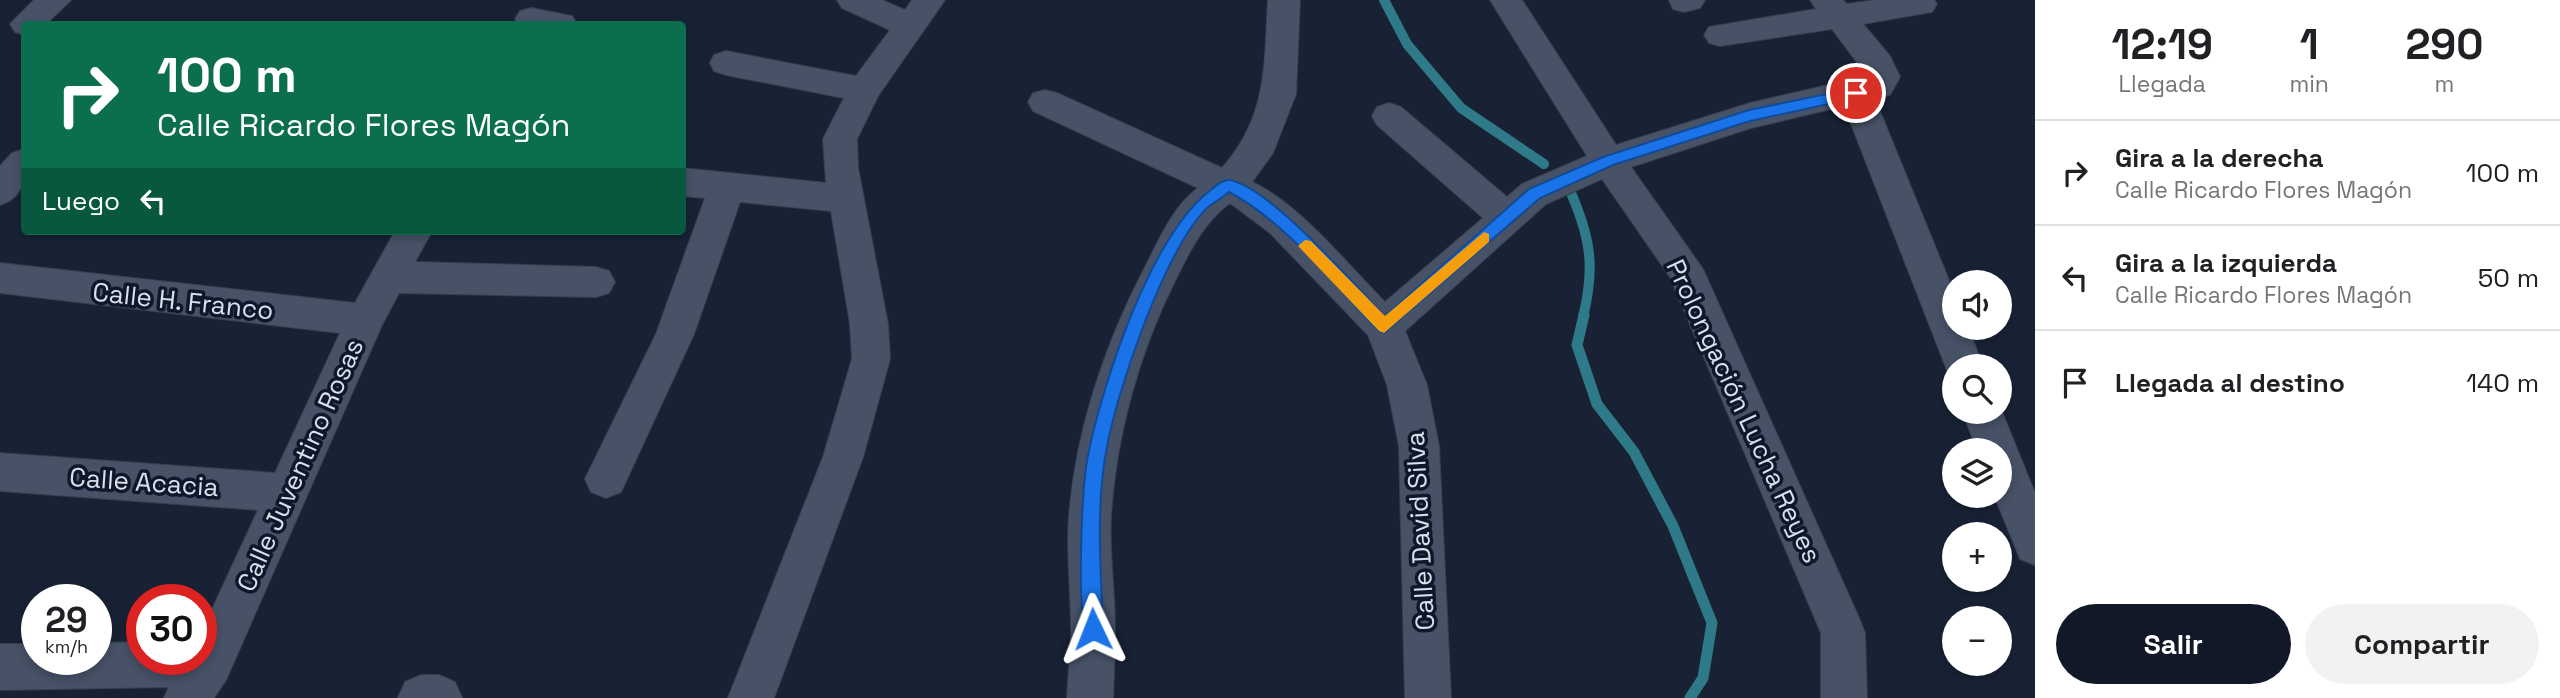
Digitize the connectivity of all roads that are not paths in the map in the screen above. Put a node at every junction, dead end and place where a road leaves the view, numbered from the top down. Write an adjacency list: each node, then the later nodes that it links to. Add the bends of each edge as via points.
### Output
1 (55, 0): 10 (street)
2 (853, 0): 9 (street)
3 (1284, 0): 22 (street, via 1279,94 1256,153)
4 (1506, 0): 19 (street, Prolongación Lucha Reyes)
5 (1689, 0): 6 (street)
6 (1684, 1)
7 (1921, 4): 8 (street)
8 (1833, 8): 12 (street); 16 (street, via 1884,77 1878,86)
9 (919, 13): 15 (street)
10 (30, 21)
11 (21, 28): 13 (street)
12 (1720, 35)
13 (0, 46)
14 (726, 63): 15 (street)
15 (864, 90): 25 (street, via 840,139)
16 (1856, 93): 19 (street, via 1749,116); 33 (street)
17 (1045, 102): 22 (street)
18 (1389, 116): 26 (street)
19 (1608, 161): 26 (street, via 1534,194); 46 (street, Prolongación Lucha Reyes, via 1685,269 1843,633)
20 (21, 166): 24 (street)
21 (686, 182): 23 (street)
22 (1228, 185): 32 (street, via 1253,198 1283,223); 44 (street, via 1201,205 1179,237 1142,309 1110,403 1096,457 1090,519)
23 (727, 187): 25 (street); 35 (street, via 675,334)
24 (0, 191)
25 (847, 199): 43 (street, via 871,359 843,457)
26 (1507, 218): 32 (street)
27 (412, 235): 28 (street, Calle Juventino Rosas)
28 (389, 277): 30 (street); 31 (street, Calle Juventino Rosas)
29 (0, 278): 31 (street, Calle H. Franco)
30 (596, 282)
31 (365, 320): 37 (street, Calle Juventino Rosas)
32 (1384, 326): 45 (street, Calle David Silva, via 1407,385 1419,446)
33 (1959, 354)
34 (0, 472): 37 (street, Calle Acacia)
35 (606, 479)
36 (2012, 487): 38 (street)
37 (287, 493): 40 (street, Calle Juventino Rosas)
38 (2035, 545)
39 (0, 667): 40 (street)
40 (198, 681)
41 (421, 698): 42 (street)
42 (439, 698)
43 (751, 698)
44 (1090, 698)
45 (1428, 698)
46 (1844, 698)

